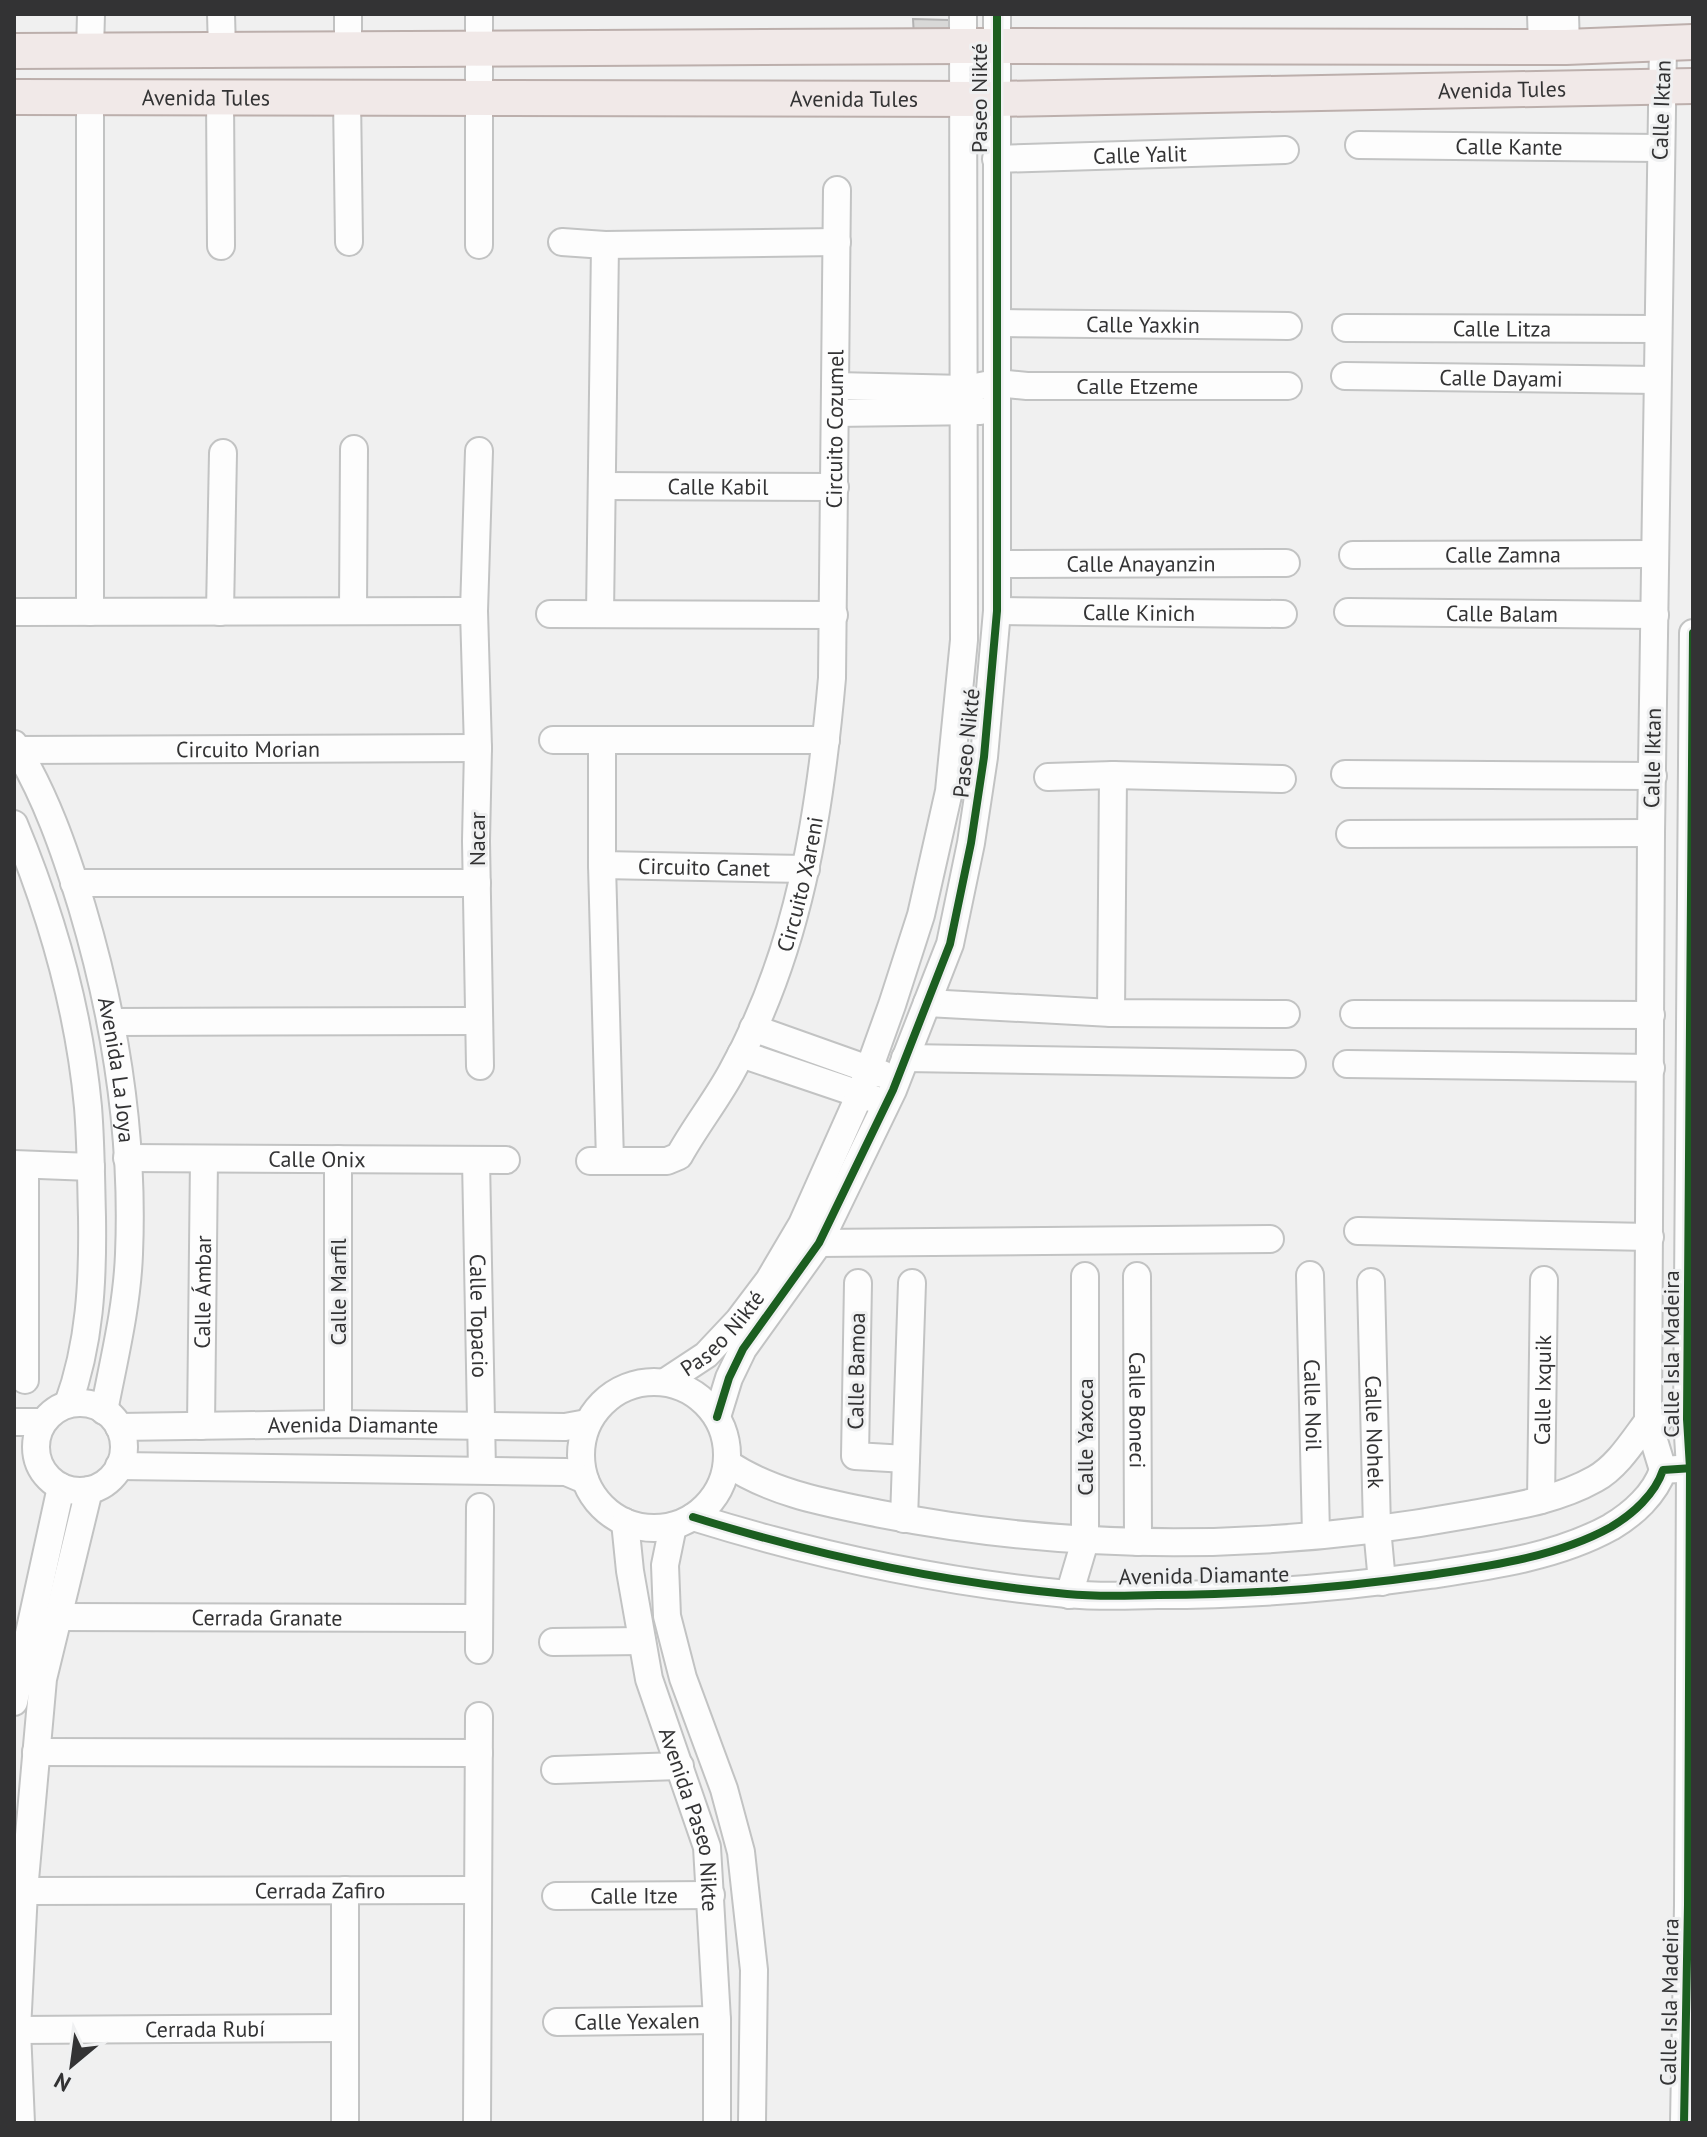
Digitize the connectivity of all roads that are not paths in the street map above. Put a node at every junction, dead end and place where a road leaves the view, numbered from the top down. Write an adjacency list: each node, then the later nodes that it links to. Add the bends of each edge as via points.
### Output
1 (91, 14): 9 (street)
2 (221, 14): 10 (street)
3 (348, 14): 11 (street)
4 (479, 14): 12 (street)
5 (963, 30): 7 (main road, Avenida Tules); 12 (main road, Avenida Tules); 20 (street, Paseo Nikté)
6 (1553, 30): 7 (main road, Avenida Tules); 8 (main road, Avenida Tules)
7 (997, 31): 20 (street, Paseo Nikté)
8 (1678, 43): 14 (street, Calle Iktan)
9 (90, 50): 10 (main road, Avenida Tules); 13 (main road, Avenida Tules)
10 (222, 50): 11 (main road, Avenida Tules)
11 (348, 50): 12 (main road, Avenida Tules)
12 (478, 50): 19 (street)
13 (14, 51)
14 (1677, 87): 20 (main road, Avenida Tules); 22 (street, Calle Iktan)
15 (14, 97): 16 (main road, Avenida Tules)
16 (90, 97): 17 (main road, Avenida Tules); 58 (street)
17 (220, 97): 18 (main road, Avenida Tules); 31 (street)
18 (347, 98): 19 (main road, Avenida Tules); 26 (street)
19 (478, 98): 20 (main road, Avenida Tules); 29 (street)
20 (981, 99): 24 (street, Paseo Nikté); 42 (street, Paseo Nikté)
21 (1359, 145): 22 (street, Calle Kante)
22 (1660, 148): 35 (street, Calle Iktan)
23 (1285, 150): 24 (street, Calle Yalit)
24 (996, 159): 32 (street, Paseo Nikté)
25 (837, 190): 28 (street, Circuito Cozumel)
26 (349, 242)
27 (562, 242): 30 (street)
28 (837, 242): 30 (street); 39 (street, Circuito Cozumel)
29 (479, 245)
30 (605, 245): 48 (street)
31 (221, 246)
32 (997, 323): 33 (street, Calle Yaxkin); 38 (street, Paseo Nikté)
33 (1288, 326)
34 (1346, 328): 35 (street, Calle Litza)
35 (1658, 329): 37 (street, Calle Iktan)
36 (1345, 376): 37 (street, Calle Dayami)
37 (1657, 380): 50 (street, Calle Iktan)
38 (996, 383): 40 (street, Calle Etzeme); 42 (street, Calle Etzeme); 43 (street, Paseo Nikté)
39 (836, 386): 42 (street); 44 (street, Circuito Cozumel)
40 (1027, 386): 41 (street, Calle Etzeme); 43 (street)
41 (1288, 386)
42 (965, 400): 43 (street); 44 (street); 99 (street, Paseo Nikté, via 964,640 949,791 921,915)
43 (997, 411): 53 (street, Paseo Nikté)
44 (835, 413): 49 (street, Circuito Cozumel)
45 (354, 449): 54 (street)
46 (479, 451): 55 (street, Nacar)
47 (223, 453): 59 (street)
48 (602, 486): 49 (street, Calle Kabil); 62 (street)
49 (835, 487): 64 (street, Circuito Cozumel)
50 (1655, 554): 51 (street, Calle Zamna); 65 (street, Calle Iktan)
51 (1353, 555)
52 (1286, 563): 53 (street, Calle Anayanzin)
53 (997, 564): 56 (street, Paseo Nikté)
54 (353, 611): 55 (street); 59 (street)
55 (474, 611): 71 (street, Nacar)
56 (997, 611): 63 (street, Calle Kinich); 85 (street, Paseo Nikté, via 971,843 950,944)
57 (14, 612): 58 (street)
58 (90, 612): 59 (street)
59 (220, 612)
60 (1348, 612): 65 (street, Calle Balam)
61 (550, 614): 62 (street)
62 (600, 614): 64 (street)
63 (1283, 614)
64 (834, 615): 68 (street, Circuito Cozumel)
65 (1655, 615): 74 (street, Calle Iktan)
66 (1693, 633): 82 (street, Calle Isla Madeira)
67 (553, 740): 69 (street)
68 (826, 740): 69 (street); 81 (street, Circuito Xareni)
69 (602, 741): 80 (street, Circuito Xareni)
70 (16, 747): 71 (street, Circuito Morian); 83 (street, Avenida La Joya)
71 (478, 748): 84 (street, Nacar)
72 (1345, 774): 74 (street)
73 (1113, 775): 75 (street); 76 (street); 86 (street)
74 (1653, 776): 78 (street, Calle Iktan)
75 (1048, 777)
76 (1282, 779)
77 (14, 824): 106 (street, Avenida La Joya, via 39,884 75,1024)
78 (1651, 833): 79 (street); 89 (street, Calle Iktan)
79 (1350, 834)
80 (602, 865): 81 (street, Circuito Canet); 93 (street, Circuito Xareni, via 600,1161 667,1161 679,1156)
81 (806, 869): 92 (street, Circuito Xareni, via 788,941)
82 (1692, 873): 123 (street, Calle Isla Madeira)
83 (74, 883): 84 (street); 91 (street, Avenida La Joya)
84 (477, 883): 90 (street, Nacar)
85 (927, 1003): 86 (street); 98 (street, Paseo Nikté)
86 (1111, 1013): 87 (street)
87 (1286, 1014)
88 (1354, 1014): 89 (street)
89 (1651, 1015): 97 (street, Calle Iktan)
90 (479, 1021): 91 (street); 96 (street, Nacar)
91 (112, 1022): 100 (street, Avenida La Joya)
92 (753, 1028): 93 (street, Circuito Xareni); 99 (street)
93 (741, 1054): 99 (street)
94 (1292, 1064): 98 (street)
95 (1347, 1064): 97 (street)
96 (480, 1066)
97 (1651, 1068): 108 (street, Calle Iktan)
98 (896, 1080): 99 (street); 110 (street, Paseo Nikté)
99 (864, 1081): 119 (street, Paseo Nikté, via 802,1224 769,1280 706,1355)
100 (127, 1158): 101 (street, Calle Onix); 122 (street, Avenida La Joya, via 129,1257)
101 (204, 1159): 102 (street, Calle Onix); 129 (street, Calle Ámbar)
102 (338, 1159): 103 (street, Calle Onix); 128 (street, Calle Marfil)
103 (476, 1160): 104 (street, Calle Onix); 130 (street, Calle Topacio)
104 (506, 1160)
105 (19, 1164): 106 (street); 118 (street)
106 (91, 1167): 120 (street, Avenida La Joya, via 89,1317)
107 (1358, 1231): 108 (street)
108 (1650, 1237): 124 (street, Calle Iktan)
109 (1270, 1239): 110 (street)
110 (819, 1243): 121 (street, Paseo Nikté, via 743,1349)
111 (1310, 1275): 147 (street, Calle Noil)
112 (1085, 1276): 148 (street, Calle Yaxoca)
113 (1137, 1276): 149 (street, Calle Boneci)
114 (1544, 1280): 141 (street, Calle Ixquik)
115 (1371, 1282): 146 (street, Calle Nohek)
116 (858, 1283): 131 (street, Calle Bamoa, via 855,1456)
117 (912, 1283): 131 (street)
118 (25, 1380)
119 (665, 1382): 121 (street, via 703,1400); 127 (street, via 641,1382 619,1390)
120 (68, 1404): 122 (street, via 93,1405); 126 (street)
121 (717, 1417): 132 (street)
122 (112, 1419): 129 (street, Avenida Diamante); 134 (street, via 123,1440)
123 (1690, 1419): 124 (street); 135 (street, Calle Isla Madeira)
124 (1648, 1421): 137 (street, Calle Iktan); 141 (street, Avenida Diamante, via 1597,1478)
125 (14, 1422): 126 (street)
126 (43, 1422): 133 (street)
127 (587, 1423): 130 (street, Avenida Diamante); 138 (street, via 580,1461)
128 (338, 1424): 129 (street, Avenida Diamante); 130 (street, Avenida Diamante)
129 (201, 1426)
130 (481, 1426): 136 (street, Calle Topacio)
131 (906, 1459): 143 (street)
132 (727, 1463): 143 (street, Avenida Diamante, via 787,1492); 144 (street, via 710,1503)
133 (27, 1466): 139 (street)
134 (119, 1466): 136 (street, Avenida Diamante); 140 (street, via 112,1477)
135 (1691, 1468): 137 (street); 168 (street, Calle Isla Madeira)
136 (482, 1470): 138 (street, Avenida Diamante, via 566,1472)
137 (1663, 1470): 150 (street, Avenida Diamante, via 1643,1502 1611,1527 1552,1551)
138 (585, 1480): 145 (street, via 601,1505)
139 (61, 1487): 140 (street); 152 (street)
140 (89, 1490): 152 (street)
141 (1541, 1500): 146 (street, Avenida Diamante)
142 (480, 1507): 153 (street)
143 (904, 1519): 148 (street, Avenida Diamante)
144 (683, 1521): 145 (street, via 648,1528); 151 (street, Avenida Diamante, via 880,1566); 177 (street, Avenida Paseo Nikte, via 665,1565 667,1616 741,1852 754,1970)
145 (625, 1522): 154 (street, Avenida Paseo Nikte)
146 (1377, 1528): 147 (street, Avenida Diamante); 150 (street, Calle Nohek)
147 (1316, 1534): 149 (street, Avenida Diamante)
148 (1085, 1541): 149 (street, Avenida Diamante); 151 (street, Calle Yaxoca)
149 (1138, 1542)
150 (1382, 1582): 151 (street, Avenida Diamante, via 1230,1595)
151 (1069, 1595)
152 (34, 1613): 153 (street, Cerrada Granate); 157 (street); 159 (street, via 43,1679)
153 (478, 1618): 156 (street)
154 (642, 1641): 155 (street); 161 (street, Avenida Paseo Nikte, via 649,1679)
155 (553, 1642)
156 (479, 1650)
157 (14, 1702)
158 (479, 1716): 160 (street)
159 (36, 1752): 160 (street); 165 (street)
160 (479, 1753): 164 (street)
161 (680, 1766): 162 (street); 166 (street, Avenida Paseo Nikte, via 707,1847)
162 (555, 1770)
163 (345, 1890): 164 (street, Cerrada Zafiro); 165 (street, Cerrada Zafiro); 171 (street)
164 (478, 1890): 175 (street)
165 (24, 1891): 172 (street)
166 (711, 1895): 167 (street, Calle Itze); 169 (street, Avenida Paseo Nikte)
167 (556, 1896)
168 (1691, 1905): 178 (street, Calle Isla Madeira)
169 (717, 2020): 170 (street, Calle Yexalen); 176 (street, Avenida Paseo Nikte)
170 (557, 2022)
171 (345, 2028): 172 (street, Cerrada Rubí); 174 (street)
172 (17, 2030): 173 (street)
173 (21, 2123)
174 (345, 2123)
175 (477, 2123)
176 (717, 2123)
177 (752, 2123)
178 (1684, 2123)

